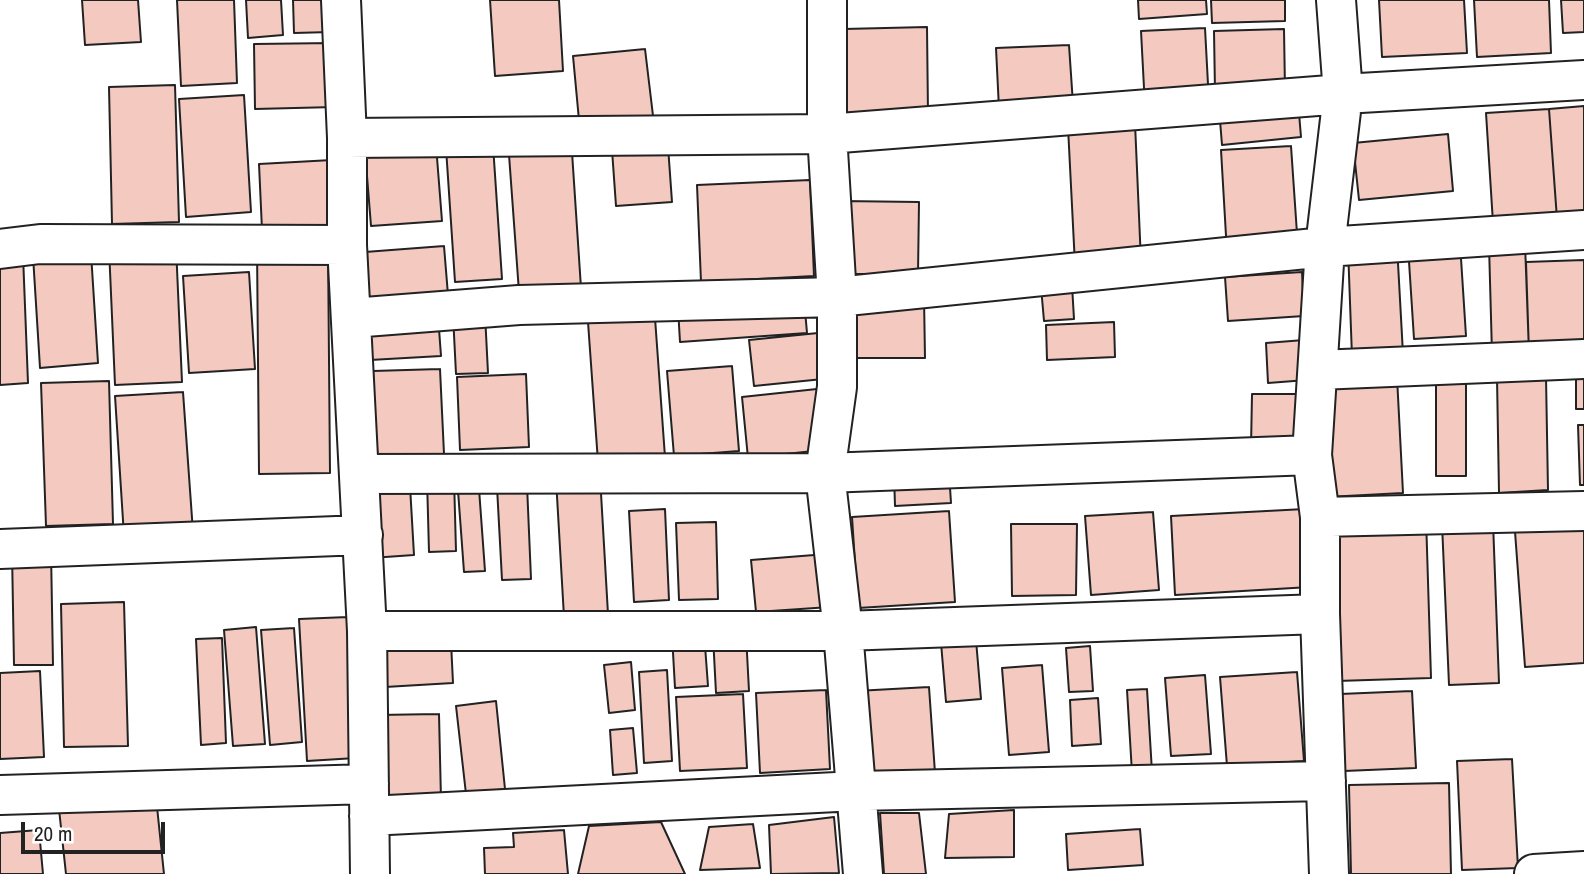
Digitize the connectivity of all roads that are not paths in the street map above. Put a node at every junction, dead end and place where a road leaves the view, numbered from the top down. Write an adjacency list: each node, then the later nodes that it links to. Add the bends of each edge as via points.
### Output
1 (341, 0): 7 (street)
2 (827, 0): 6 (street)
3 (1336, 0): 5 (street)
4 (1584, 80): 5 (street)
5 (1343, 94): 6 (street); 10 (street)
6 (827, 134): 7 (street); 12 (street)
7 (347, 138): 9 (street)
8 (1584, 230): 10 (street)
9 (347, 245): 11 (street, via 40,244); 13 (street)
10 (1325, 247): 12 (street); 15 (street)
11 (0, 249)
12 (837, 297): 13 (street, via 519,305); 17 (street, via 837,387)
13 (352, 318): 18 (street)
14 (1584, 359): 15 (street)
15 (1318, 370): 16 (street)
16 (1312, 455): 17 (street); 20 (street)
17 (825, 472): 18 (street); 25 (street)
18 (360, 474): 21 (street)
19 (1584, 511): 20 (street)
20 (1320, 517): 23 (street)
21 (363, 535): 22 (street); 24 (street)
22 (0, 548)
23 (1320, 614): 25 (street); 26 (street)
24 (367, 631): 25 (street); 29 (street)
25 (843, 631): 27 (street)
26 (1326, 781): 27 (street); 33 (street)
27 (856, 791): 29 (street); 32 (street)
28 (0, 794): 29 (street)
29 (369, 800): 31 (street)
30 (1584, 872): 34 (street)
31 (370, 874)
32 (863, 874)
33 (1329, 874)
34 (1534, 874)

